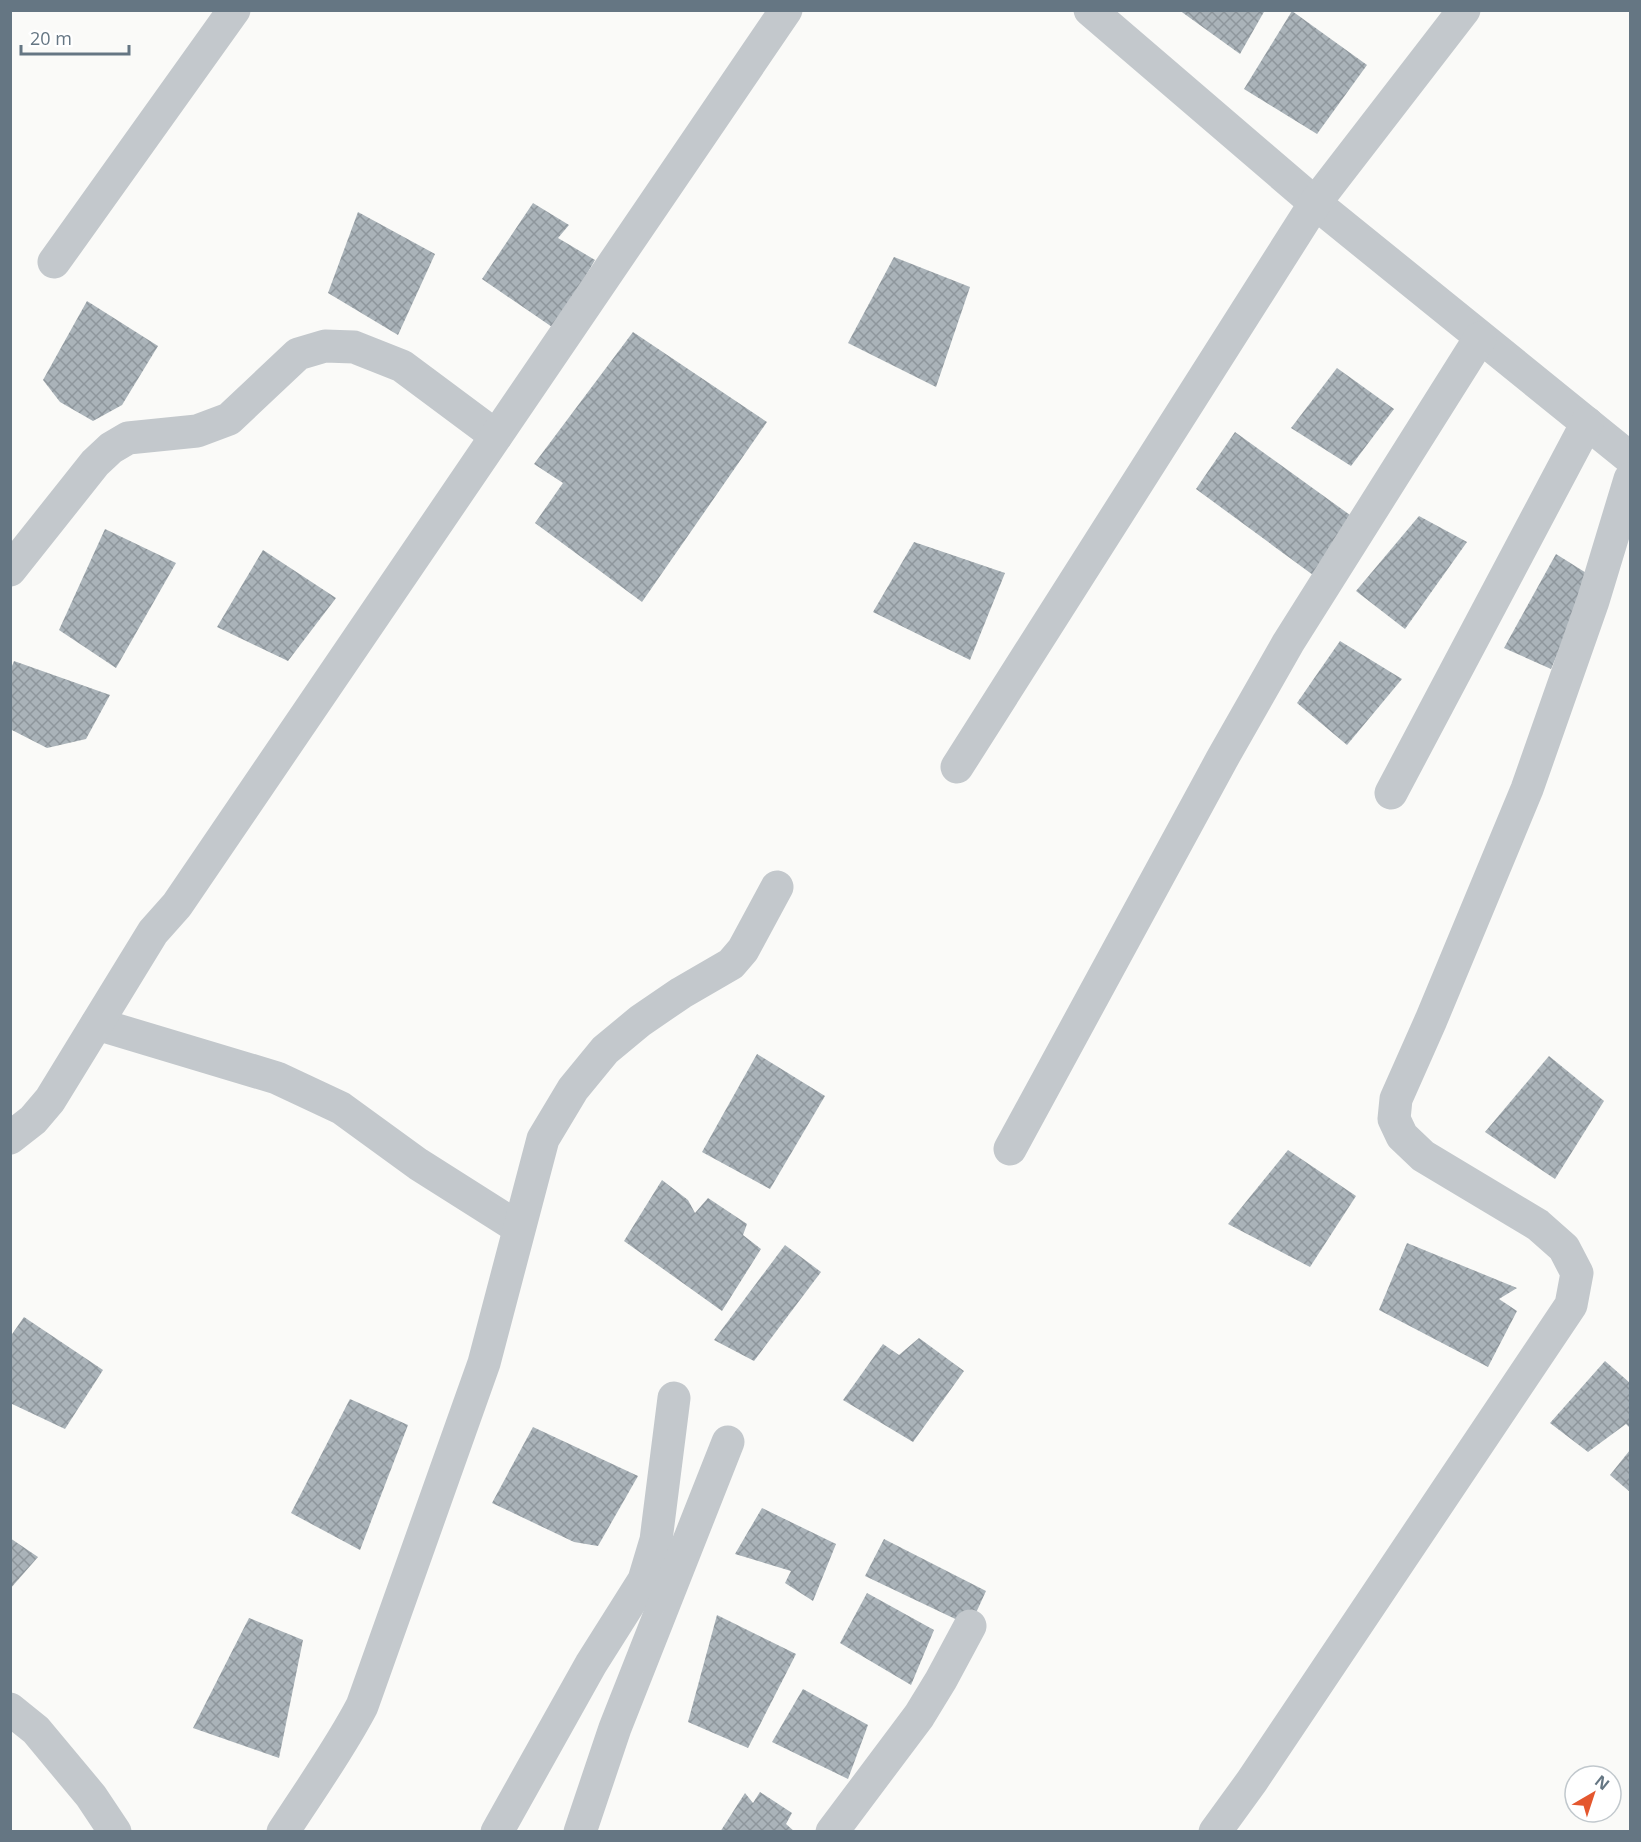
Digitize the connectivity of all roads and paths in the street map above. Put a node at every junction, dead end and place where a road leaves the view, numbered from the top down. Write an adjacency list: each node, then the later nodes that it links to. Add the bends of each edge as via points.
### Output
1 (234, 10): 6 (street)
2 (786, 10): 9 (street)
3 (1090, 10): 5 (street)
4 (1464, 10): 5 (street)
5 (1315, 203): 7 (street); 13 (street)
6 (54, 262)
7 (1480, 338): 8 (street); 18 (street, via 1288,643)
8 (1587, 423): 10 (street); 14 (street)
9 (496, 436): 12 (street, via 402,366 354,347 325,346 298,354 229,419 197,431 128,438 111,448); 16 (street, via 177,904 153,932)
10 (1630, 458)
11 (1630, 479): 29 (street, via 1593,601 1527,789 1396,1098 1394,1119 1402,1137 1423,1156 1538,1225 1564,1248 1577,1273 1571,1305)
12 (10, 570)
13 (957, 767)
14 (1391, 793)
15 (777, 887): 19 (street, via 743,950 731,964 640,1021 605,1050 573,1089 543,1139)
16 (97, 1024): 17 (street, via 50,1100); 19 (street, via 277,1078 341,1108 418,1164)
17 (10, 1138)
18 (1010, 1149)
19 (519, 1228): 25 (street, via 484,1363 362,1706 325,1771)
20 (674, 1398): 26 (street, via 656,1540 644,1580 591,1664)
21 (728, 1442): 27 (street, via 615,1728)
22 (970, 1626): 28 (street, via 920,1716)
23 (10, 1709): 24 (street, via 36,1730 91,1796)
24 (115, 1832)
25 (283, 1832)
26 (497, 1832)
27 (580, 1832)
28 (832, 1832)
29 (1215, 1832)

